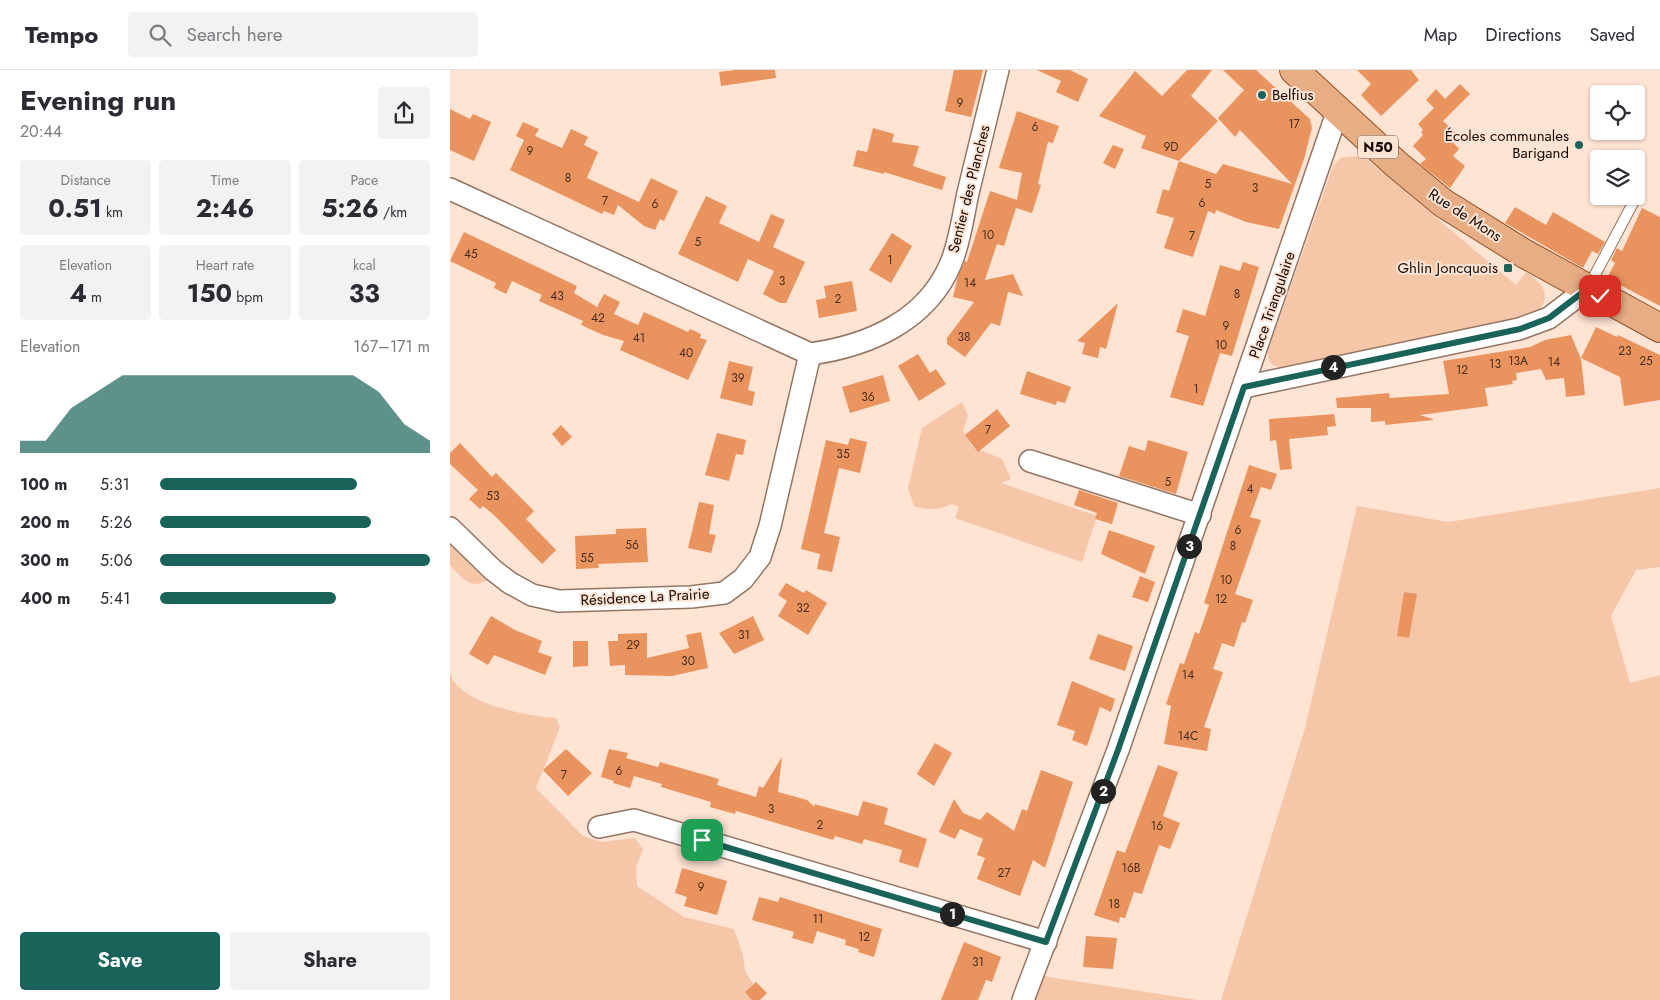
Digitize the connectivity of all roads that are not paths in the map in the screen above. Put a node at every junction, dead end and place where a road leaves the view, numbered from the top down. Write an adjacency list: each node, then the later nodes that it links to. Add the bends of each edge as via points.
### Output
1 (998, 70): 8 (street, Sentier des Planches, via 951,263 927,302 892,329 864,342)
2 (1294, 70): 3 (main road, Rue de Mons / N50)
3 (1338, 110): 6 (main road, Rue de Mons / N50, via 1443,203); 9 (street, Place Triangulaire)
4 (450, 189): 8 (street)
5 (1632, 205): 6 (lane)
6 (1587, 289): 7 (main road, Rue de Mons / N50); 9 (street, Place Triangulaire, via 1549,318 1520,329)
7 (1660, 328)
8 (810, 354): 12 (street, Résidence La Prairie, via 760,557 743,579 724,593 559,601 532,595 492,570)
9 (1244, 387): 11 (street)
10 (1030, 461): 11 (street)
11 (1200, 515): 14 (street)
12 (450, 528)
13 (599, 827): 14 (street, via 634,820)
14 (1046, 942): 15 (street)
15 (1023, 1000)

